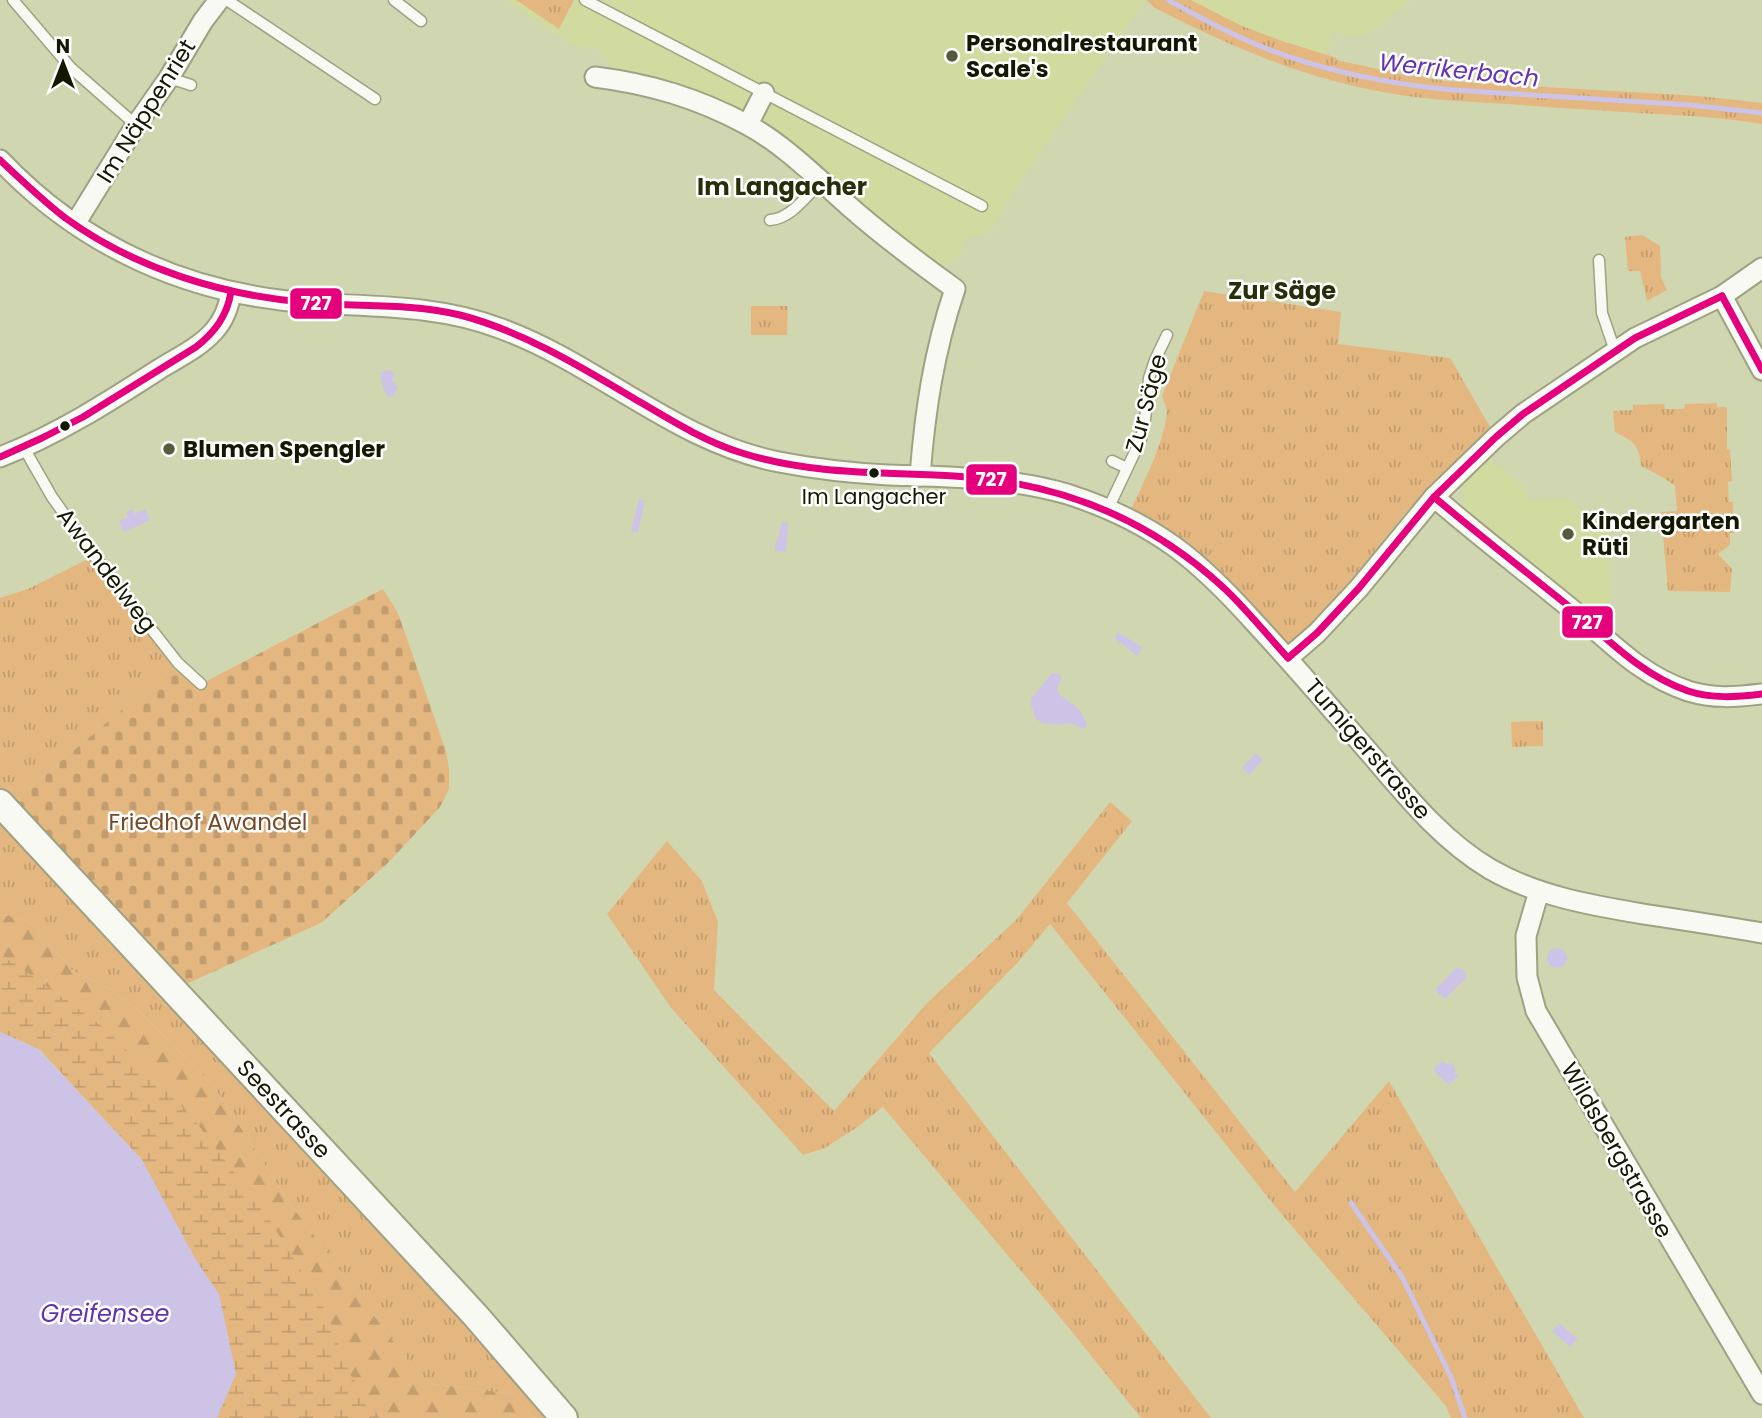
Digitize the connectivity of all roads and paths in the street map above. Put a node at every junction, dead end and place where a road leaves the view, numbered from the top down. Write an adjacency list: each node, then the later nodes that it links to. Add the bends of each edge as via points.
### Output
1 (13, 0): 13 (lane, via 71,68)
2 (219, 0): 8 (street, Im Näppenriet)
3 (227, 0): 11 (lane)
4 (394, 0): 6 (lane)
5 (585, 0): 10 (lane)
6 (421, 21)
7 (595, 77): 12 (street, via 656,87)
8 (169, 78): 9 (lane); 13 (street, Im Näppenriet)
9 (191, 85)
10 (764, 93): 12 (street); 16 (lane)
11 (375, 99)
12 (748, 124): 15 (street)
13 (135, 125): 18 (street, Im Näppenriet)
14 (0, 160): 18 (street, Tumigerstrasse)
15 (821, 182): 17 (lane); 30 (street, via 955,289 932,370)
16 (982, 206)
17 (776, 222)
18 (75, 224): 21 (street, Tumigerstrasse, via 160,270)
19 (1599, 260): 24 (lane, via 1602,313)
20 (1762, 268): 22 (street)
21 (232, 292): 26 (street, via 225,316 192,349); 30 (street, Tumigerstrasse, via 458,315 536,343 685,428 741,452 826,470)
22 (1722, 296): 24 (street); 25 (street)
23 (1167, 335): 29 (lane, Zur Säge, via 1149,378 1141,439)
24 (1615, 351): 31 (street, via 1523,414)
25 (1762, 370)
26 (24, 448): 27 (street); 34 (lane, Awandelweg, via 52,498 94,556 178,663)
27 (0, 457)
28 (1112, 461): 29 (lane)
29 (1127, 468): 32 (lane, Zur Säge)
30 (920, 475): 32 (street, Tumigerstrasse, via 1018,483)
31 (1434, 497): 33 (street, via 1359,588); 35 (street, via 1637,666 1688,691 1724,698)
32 (1108, 509): 33 (street, Tumigerstrasse, via 1173,546 1217,581)
33 (1288, 658): 37 (street, Tumigerstrasse, via 1452,842 1509,879)
34 (201, 684)
35 (1762, 694)
36 (0, 803): 40 (street, Seestrasse, via 475,1315)
37 (1539, 891): 38 (street, Tumigerstrasse, via 1587,905); 39 (street, Wildsbergstrasse, via 1526,936 1527,977 1536,1011)
38 (1762, 933)
39 (1762, 1394)
40 (564, 1418)

